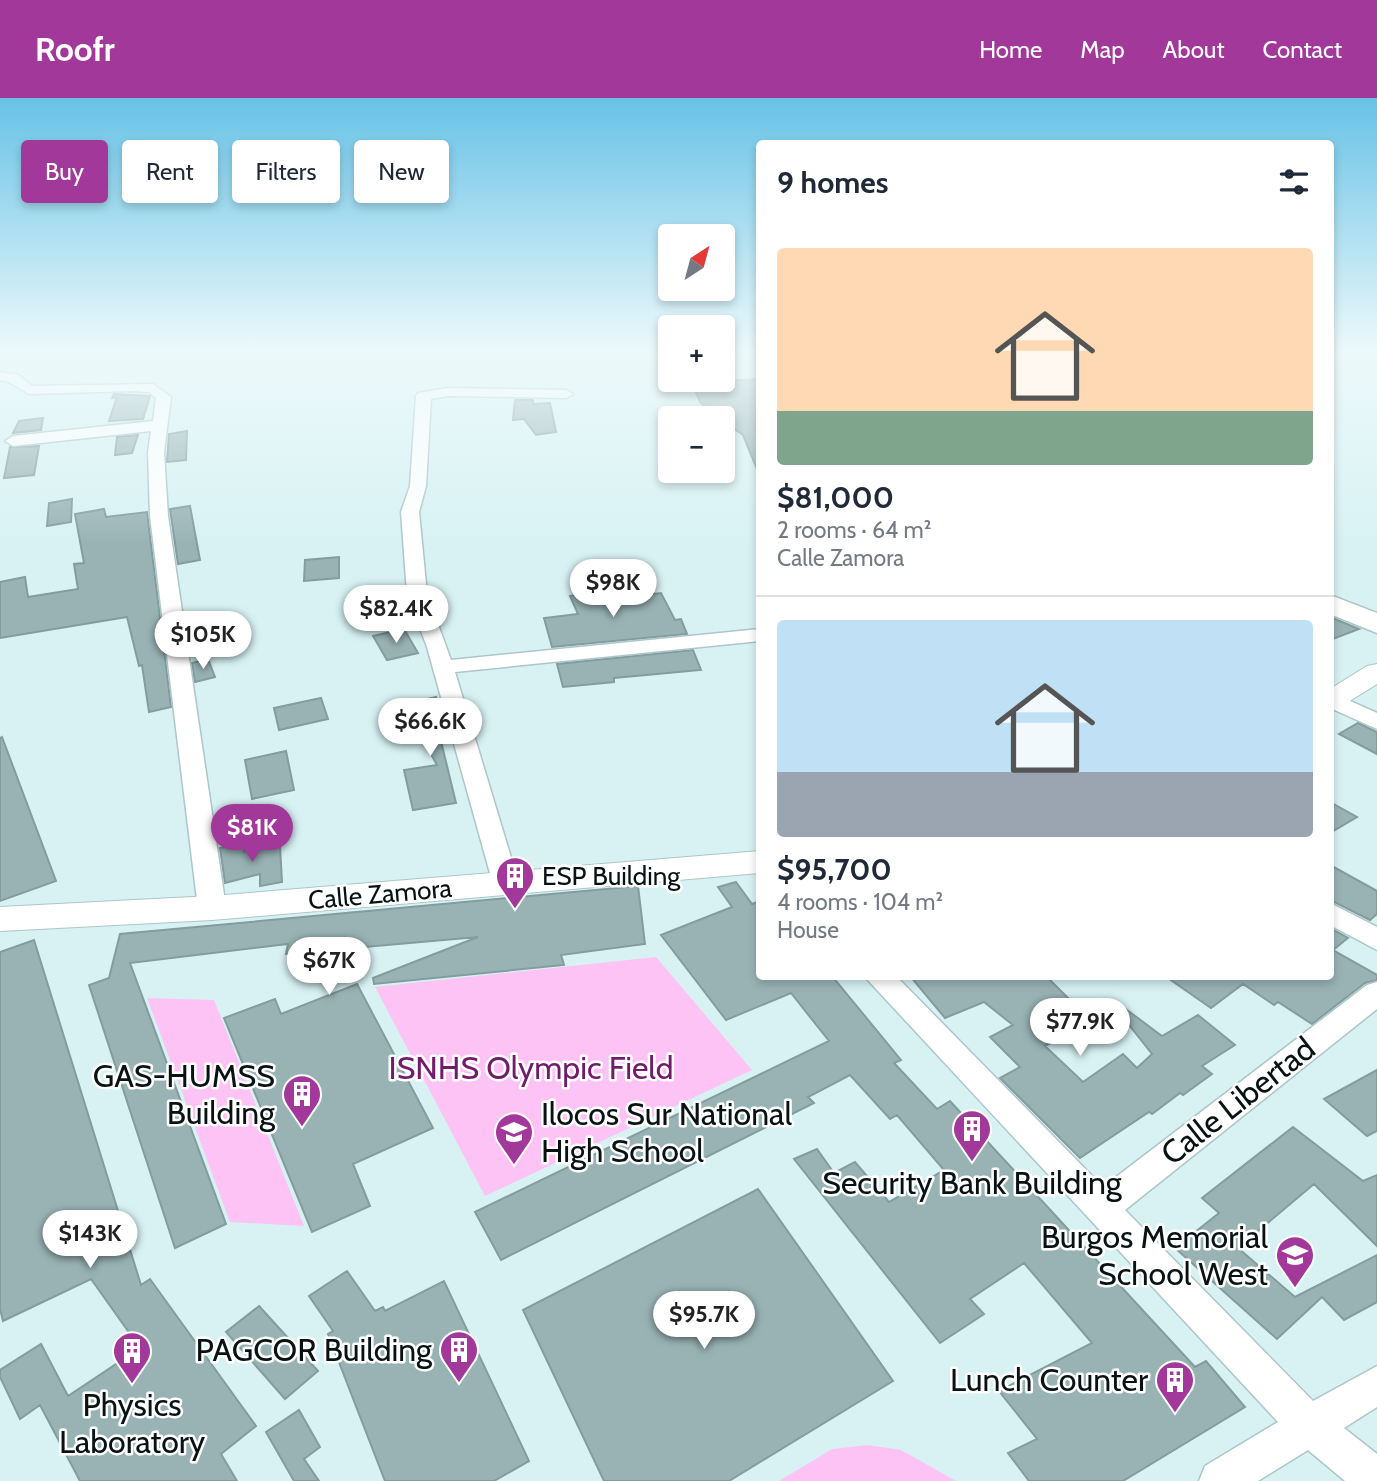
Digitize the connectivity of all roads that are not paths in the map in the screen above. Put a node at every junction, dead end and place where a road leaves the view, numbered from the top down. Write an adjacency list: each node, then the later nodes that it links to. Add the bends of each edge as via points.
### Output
1 (161, 415): 3 (street)
2 (424, 415): 8 (street, via 410,537 417,594)
3 (160, 425): 4 (street); 15 (street, via 156,452 159,516)
4 (13, 441)
5 (1334, 606): 6 (main road)
6 (1377, 624)
7 (756, 635): 8 (street)
8 (443, 667): 14 (street)
9 (1377, 671): 10 (street)
10 (1334, 698)
11 (1334, 701): 12 (street)
12 (1377, 722)
13 (756, 862): 14 (street, Calle Zamora)
14 (506, 884): 15 (street, Calle Zamora)
15 (212, 908): 17 (street, Calle Zamora)
16 (1334, 915): 18 (street)
17 (0, 919)
18 (1377, 940)
19 (882, 980): 21 (street)
20 (1377, 993): 21 (street, Calle Libertad)
21 (1100, 1209): 23 (street)
22 (1377, 1385): 23 (street)
23 (1308, 1425): 24 (street); 25 (street)
24 (1377, 1480)
25 (1220, 1481)

